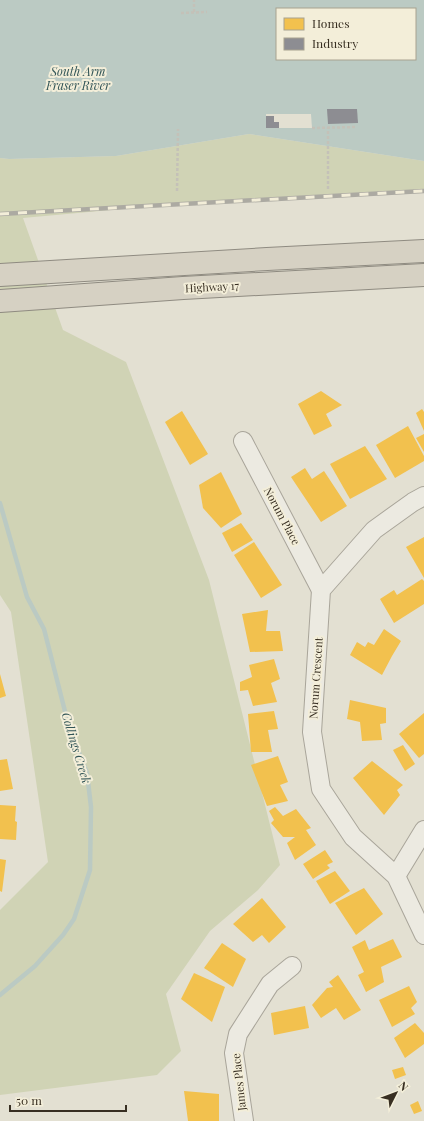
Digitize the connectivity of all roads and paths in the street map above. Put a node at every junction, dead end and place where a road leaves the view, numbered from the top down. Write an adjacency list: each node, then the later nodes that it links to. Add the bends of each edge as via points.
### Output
1 (194, 0): 2 (path)
2 (194, 12): 3 (path); 4 (path)
3 (207, 12)
4 (181, 13)
5 (357, 127): 8 (path)
6 (178, 128): 10 (path)
7 (312, 128): 8 (path)
8 (328, 128): 9 (path)
9 (328, 189)
10 (178, 191)
11 (424, 251): 12 (highway)
12 (4, 275)
13 (424, 275): 14 (highway, Highway 17)
14 (5, 301)
15 (243, 441): 17 (street, Norum Place)
16 (424, 496): 17 (street, via 374,530)
17 (322, 590): 19 (street, Norum Crescent, via 312,732 321,788 352,837)
18 (424, 830): 19 (street)
19 (396, 876): 20 (street)
20 (424, 935)
21 (292, 966): 22 (street, James Place, via 270,984 238,1034 234,1053)
22 (244, 1121)

